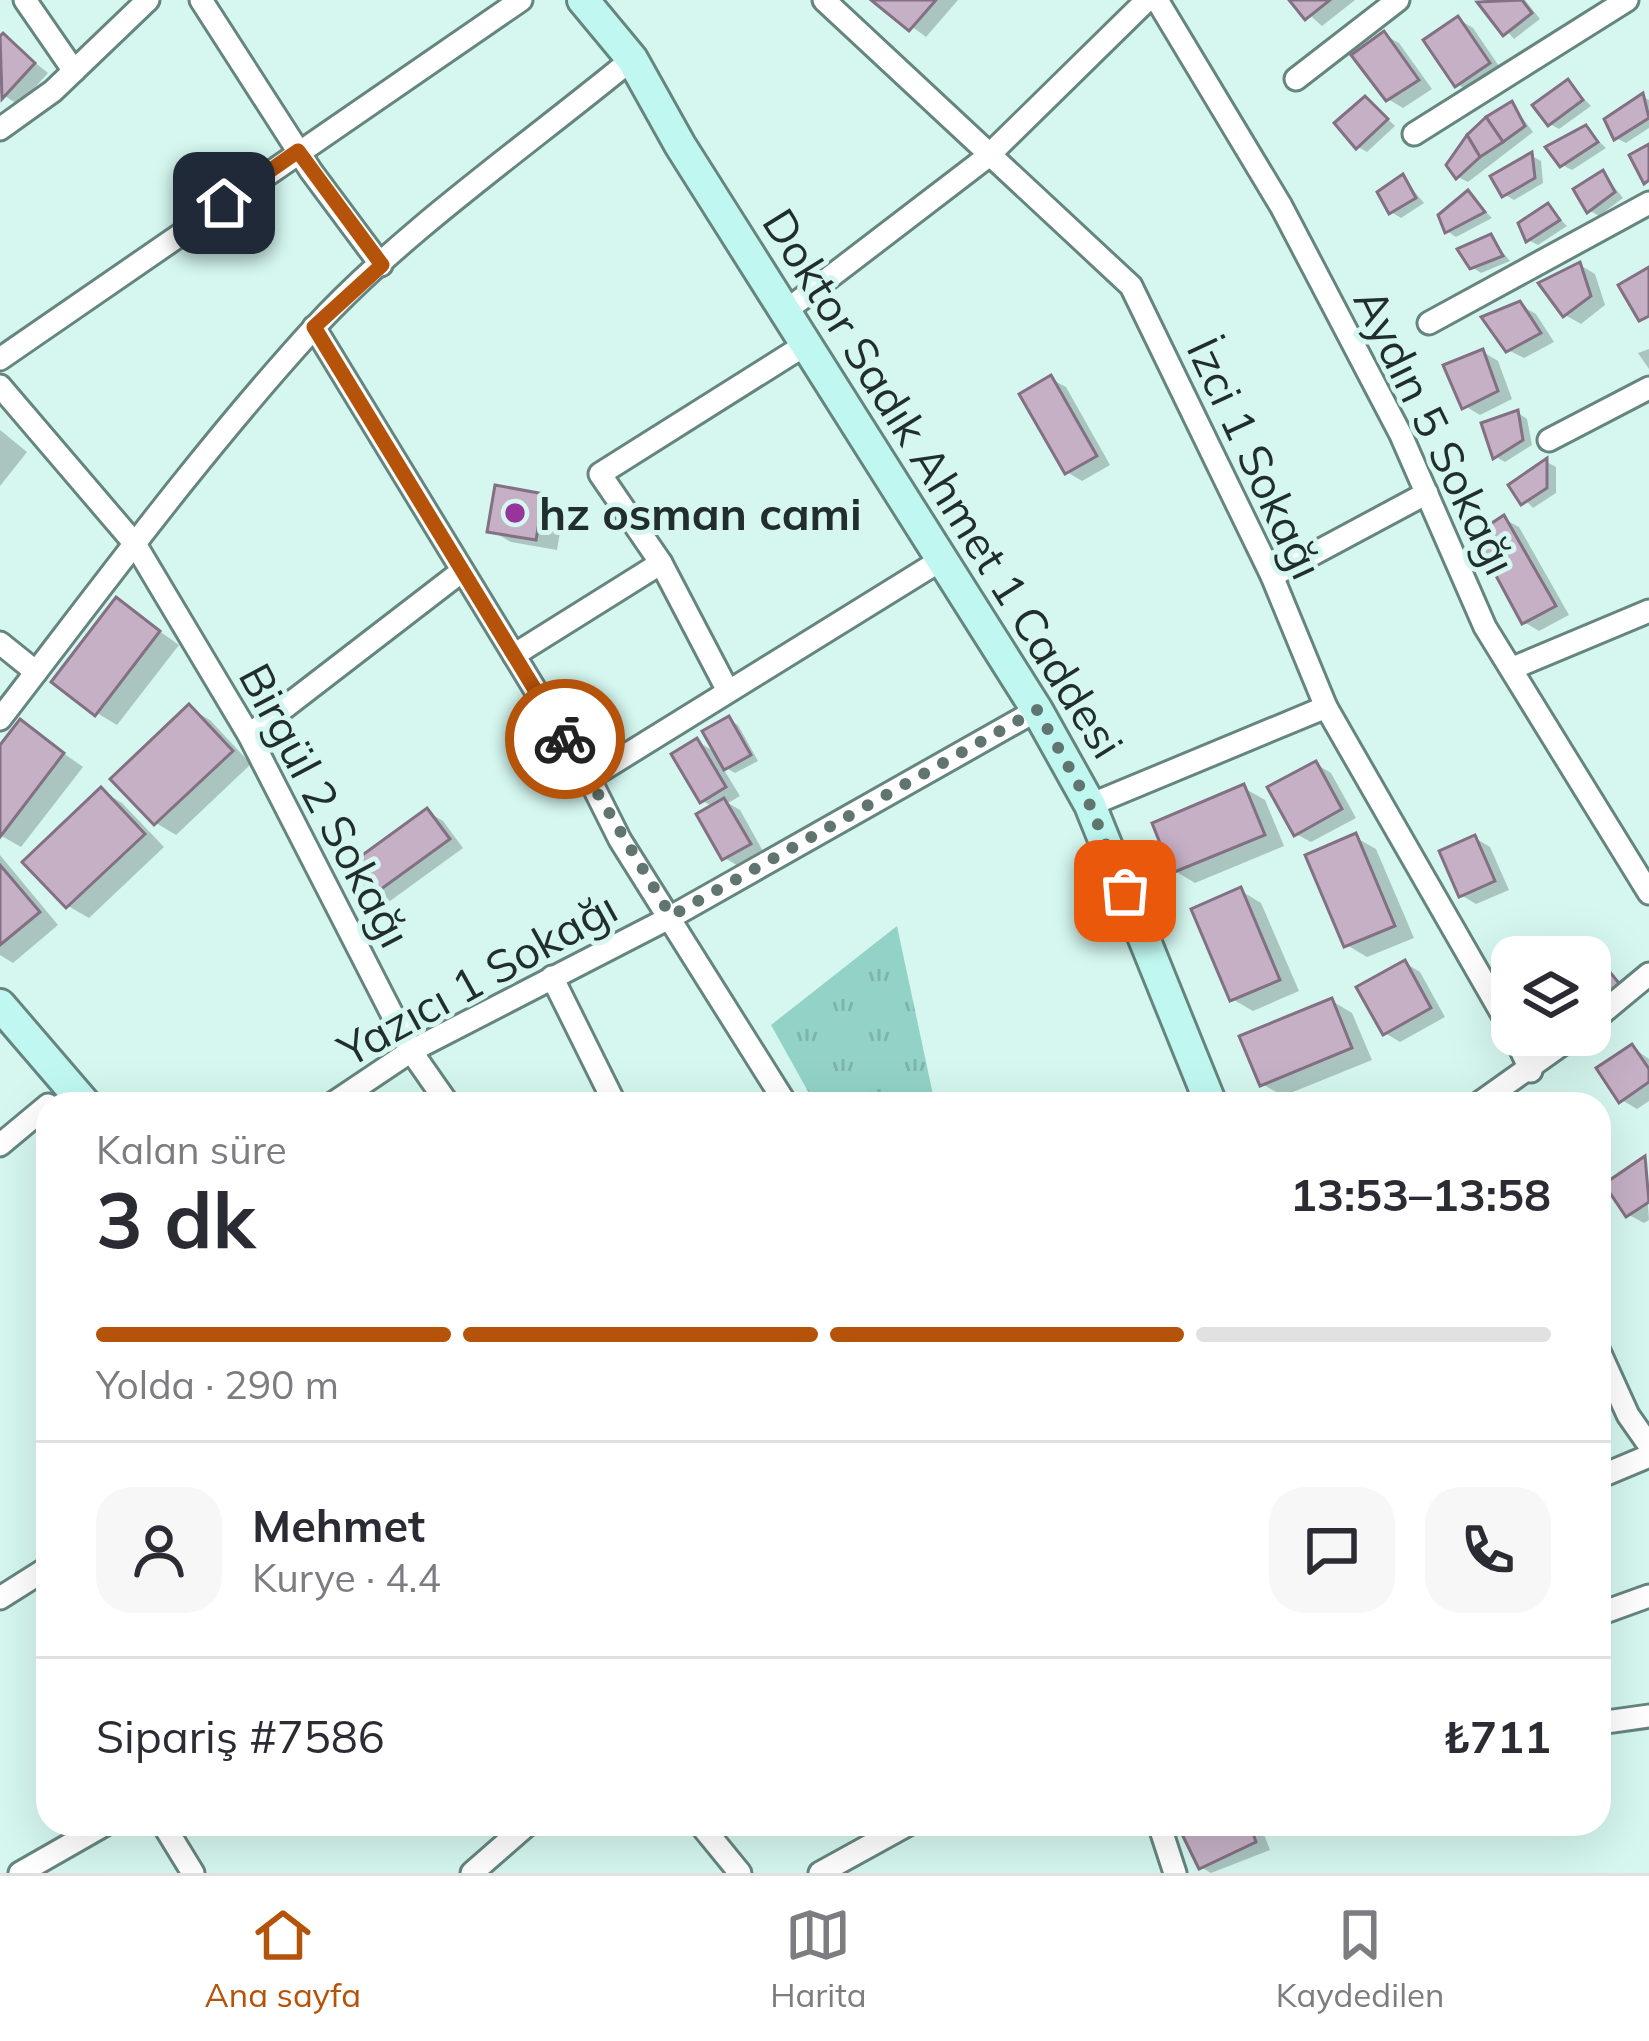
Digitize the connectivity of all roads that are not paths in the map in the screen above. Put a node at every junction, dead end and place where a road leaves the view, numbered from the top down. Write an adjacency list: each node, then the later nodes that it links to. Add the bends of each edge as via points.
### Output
1 (25, 0): 12 (street)
2 (148, 0): 12 (street)
3 (201, 0): 16 (street)
4 (521, 0): 16 (street)
5 (583, 0): 11 (street, Doktor Sadık Ahmet 1 Caddesi)
6 (824, 0): 17 (street, İzci 1 Sokağı)
7 (1147, 0): 17 (street)
8 (1157, 0): 28 (street, Aydın 5 Sokağı, via 1281,206)
9 (1398, 0): 13 (street)
10 (1627, 0): 15 (street)
11 (632, 59): 19 (street); 20 (street, Doktor Sadık Ahmet 1 Caddesi)
12 (74, 71): 14 (street)
13 (1296, 79)
14 (0, 129)
15 (1414, 134)
16 (298, 151): 19 (street); 24 (street)
17 (987, 157): 20 (street); 33 (street, İzci 1 Sokağı, via 1131,286)
18 (1649, 203): 21 (street)
19 (382, 265): 22 (street)
20 (787, 310): 23 (street, Doktor Sadık Ahmet 1 Caddesi)
21 (1429, 323)
22 (314, 327): 29 (street); 32 (street)
23 (808, 343): 30 (street, Doktor Sadık Ahmet 1 Caddesi); 31 (street, via 600,474)
24 (0, 359)
25 (0, 386): 29 (street, Birgül 2 Sokağı)
26 (1649, 388): 27 (street)
27 (1549, 440)
28 (1427, 493): 33 (street); 37 (street, Aydın 5 Sokağı, via 1485,627)
29 (135, 544): 38 (street); 43 (street, Birgül 2 Sokağı)
30 (941, 560): 39 (street); 41 (street, Doktor Sadık Ahmet 1 Caddesi)
31 (661, 563): 36 (street); 39 (street)
32 (462, 571): 36 (street); 43 (street)
33 (1272, 577): 40 (street, İzci 1 Sokağı)
34 (1649, 611): 37 (street)
35 (0, 643): 38 (street)
36 (514, 655): 44 (street)
37 (1513, 668): 46 (street, Aydın 5 Sokağı)
38 (36, 672): 42 (street)
39 (728, 691): 44 (street)
40 (1326, 706): 45 (street); 50 (street, İzci 1 Sokağı)
41 (1037, 710): 45 (street, Doktor Sadık Ahmet 1 Caddesi); 47 (street, Yazıcı 1 Sokağı)
42 (0, 719)
43 (249, 734): 53 (street, Birgül 2 Sokağı)
44 (589, 778): 47 (street)
45 (1090, 805): 62 (street, Doktor Sadık Ahmet 1 Caddesi)
46 (1649, 893)
47 (671, 916): 49 (street, Yazıcı 1 Sokağı); 61 (street)
48 (1649, 974): 52 (street)
49 (552, 977): 53 (street, Yazıcı 1 Sokağı); 60 (street)
50 (1491, 995)
51 (0, 1005): 57 (street)
52 (1611, 1006)
53 (412, 1052): 58 (street, Yazıcı 1 Sokağı); 59 (street, Birgül 2 Sokağı)
54 (1524, 1056): 56 (street, İzci 1 Sokağı)
55 (1550, 1056): 56 (street)
56 (1532, 1071): 63 (street)
57 (58, 1092)
58 (350, 1092)
59 (440, 1092)
60 (609, 1092)
61 (779, 1092)
62 (1206, 1092)
63 (1498, 1092)
64 (36, 1119): 65 (street)
65 (0, 1145)
66 (1611, 1377): 67 (street)
67 (1649, 1445)
68 (1649, 1456): 69 (street)
69 (1611, 1472)
70 (36, 1575): 72 (street)
71 (1649, 1596): 73 (street)
72 (0, 1598)
73 (1611, 1609)
74 (1649, 1716): 75 (street)
75 (1611, 1721)
76 (85, 1836): 82 (street)
77 (170, 1836): 83 (street)
78 (514, 1836): 84 (street)
79 (710, 1836): 85 (street)
80 (887, 1836): 86 (street)
81 (1164, 1836): 87 (street)
82 (20, 1873)
83 (193, 1873)
84 (472, 1873)
85 (740, 1873)
86 (820, 1873)
87 (1175, 1873)

